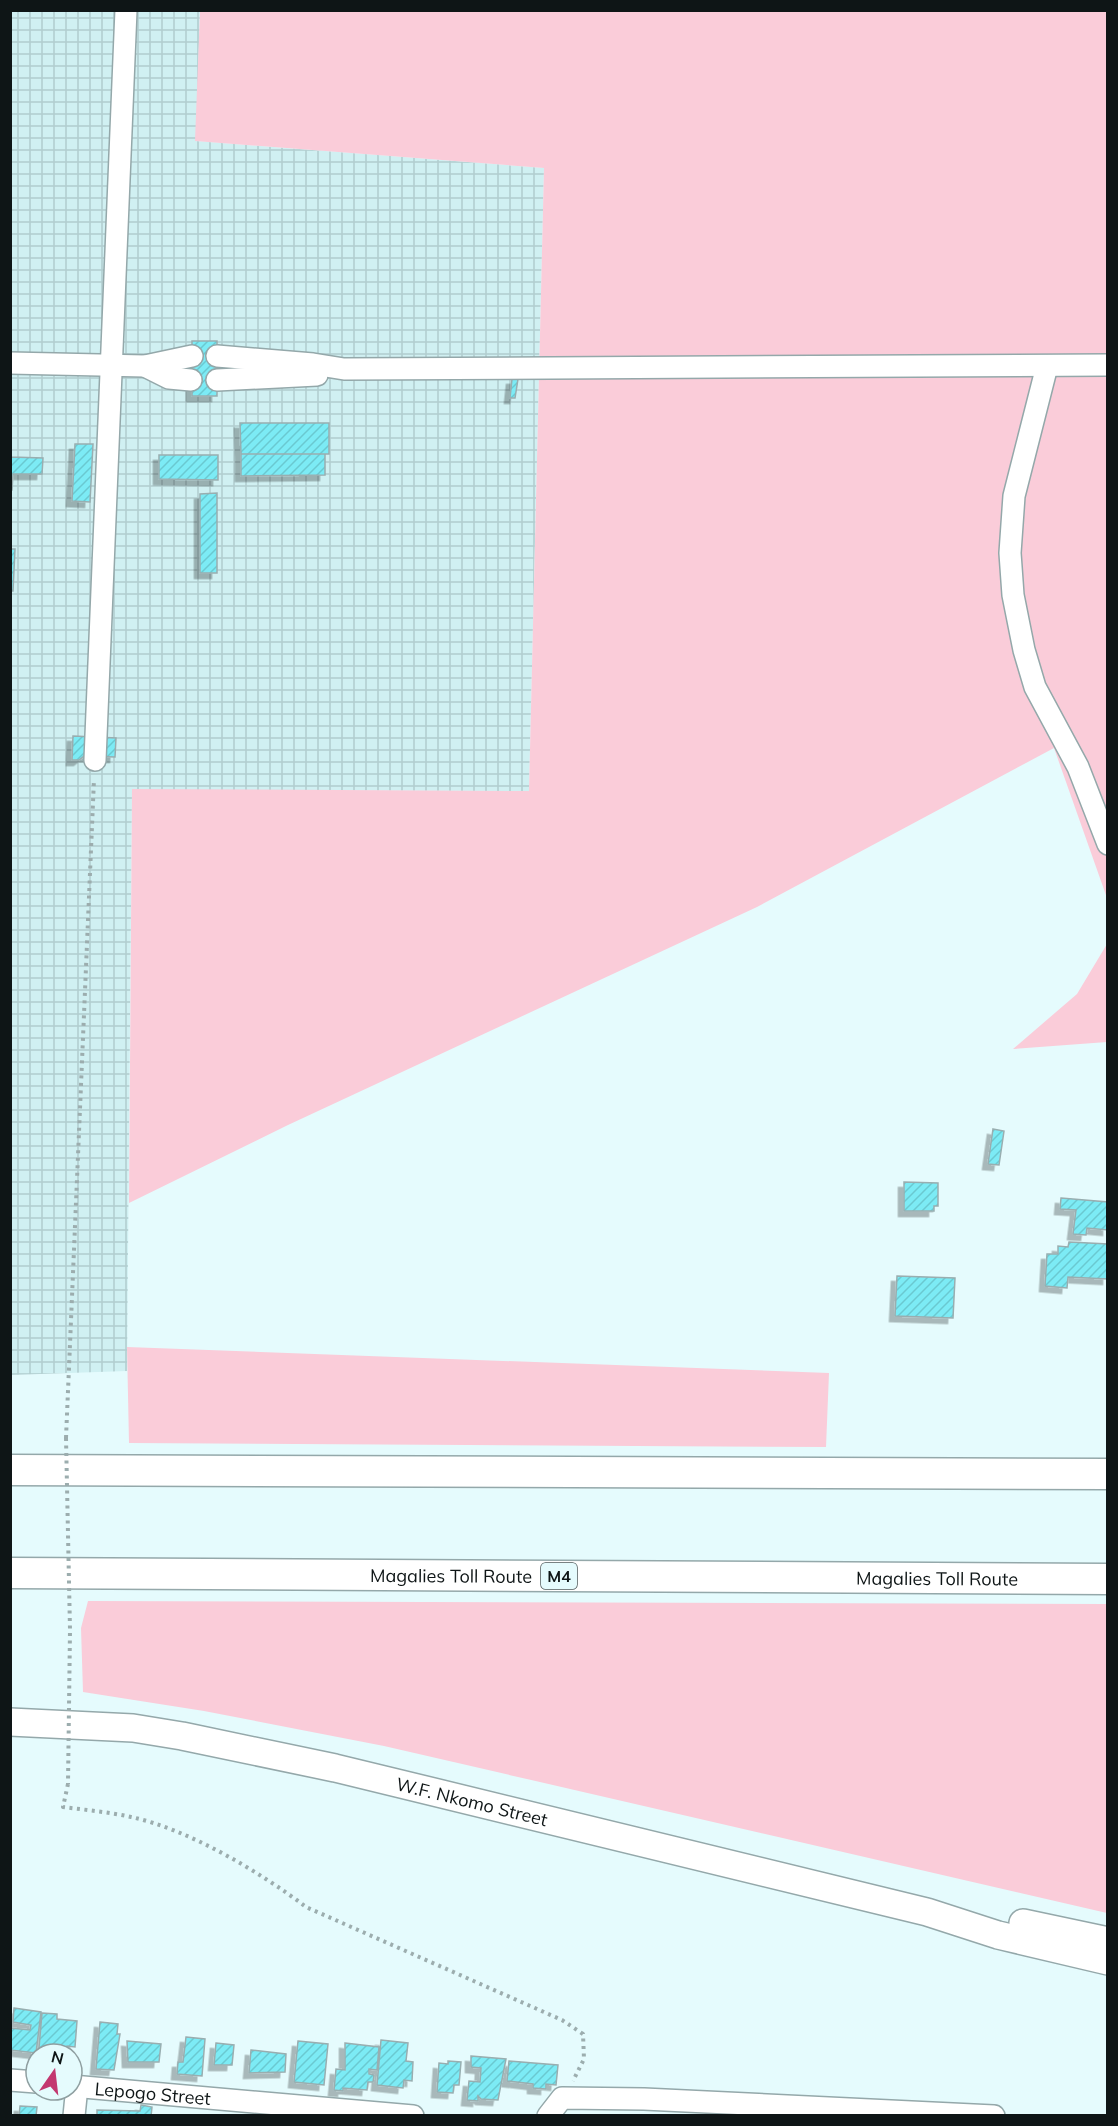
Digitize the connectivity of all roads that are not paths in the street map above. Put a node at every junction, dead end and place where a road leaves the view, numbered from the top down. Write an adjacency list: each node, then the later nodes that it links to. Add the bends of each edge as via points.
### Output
1 (126, 10): 5 (street)
2 (192, 356): 7 (street)
3 (217, 356): 9 (street)
4 (10, 363): 5 (street)
5 (110, 364): 7 (street); 12 (street)
6 (1107, 365): 8 (street)
7 (145, 366): 10 (street, via 169,378)
8 (1047, 366): 9 (street); 13 (street, via 1014,496 1010,553 1013,595 1035,687 1078,767)
9 (344, 369): 11 (street, via 318,375)
10 (191, 380)
11 (217, 380)
12 (95, 760)
13 (1107, 844)
14 (10, 1470): 15 (highway)
15 (1107, 1474)
16 (10, 1573): 17 (highway, Magalies Toll Route / M4)
17 (1107, 1579)
18 (10, 1722): 19 (main road, W.F. Nkomo Street, via 133,1728 182,1736 334,1768)
19 (927, 1912): 20 (main road, W.F. Nkomo Street, via 990,1917); 21 (main road, W.F. Nkomo Street, via 990,1933)
20 (1107, 1941)
21 (1107, 1961)
22 (84, 2087): 23 (street, Lepogo Street)
23 (227, 2108): 24 (street, Lepogo Street)
24 (383, 2114): 25 (street, Lepogo Street)
25 (413, 2115)
26 (548, 2115): 27 (street, via 562,2098)
27 (994, 2115)

